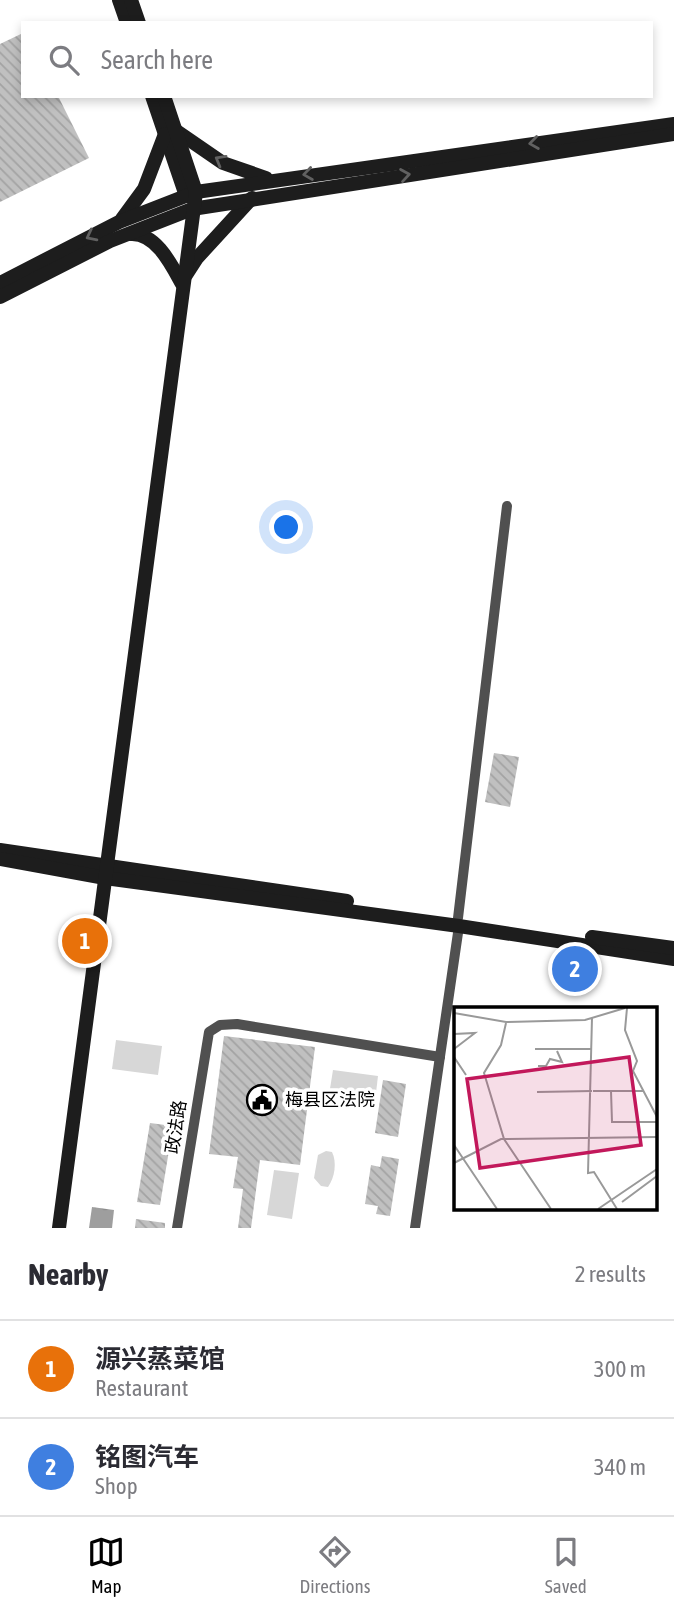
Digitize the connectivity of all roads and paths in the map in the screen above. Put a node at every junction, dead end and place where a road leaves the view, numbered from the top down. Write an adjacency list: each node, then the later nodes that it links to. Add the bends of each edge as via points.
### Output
1 (119, 0): 3 (street)
2 (131, 0): 4 (street)
3 (126, 21)
4 (138, 21)
5 (153, 98): 8 (street)
6 (164, 98): 8 (street)
7 (674, 124): 10 (street, one-way to 10)
8 (170, 132): 10 (street, one-way to 8, via 223,163); 12 (street); 13 (street)
9 (674, 134): 11 (street, one-way to 9)
10 (270, 180): 12 (street)
11 (252, 198): 12 (street); 14 (street, via 197,258)
12 (191, 199): 13 (street); 14 (street)
13 (123, 228): 14 (street, via 150,239); 15 (street, one-way to 15); 16 (street)
14 (183, 281): 20 (street)
15 (0, 283)
16 (0, 297)
17 (507, 506): 21 (street)
18 (0, 850): 20 (street)
19 (0, 859): 20 (street)
20 (106, 872): 21 (street); 25 (street)
21 (458, 922): 22 (street); 23 (street); 24 (street)
22 (674, 948)
23 (674, 959)
24 (440, 1057): 26 (street, 政法路, via 237,1024 220,1025 209,1032); 27 (street)
25 (59, 1228)
26 (177, 1228)
27 (415, 1228)

